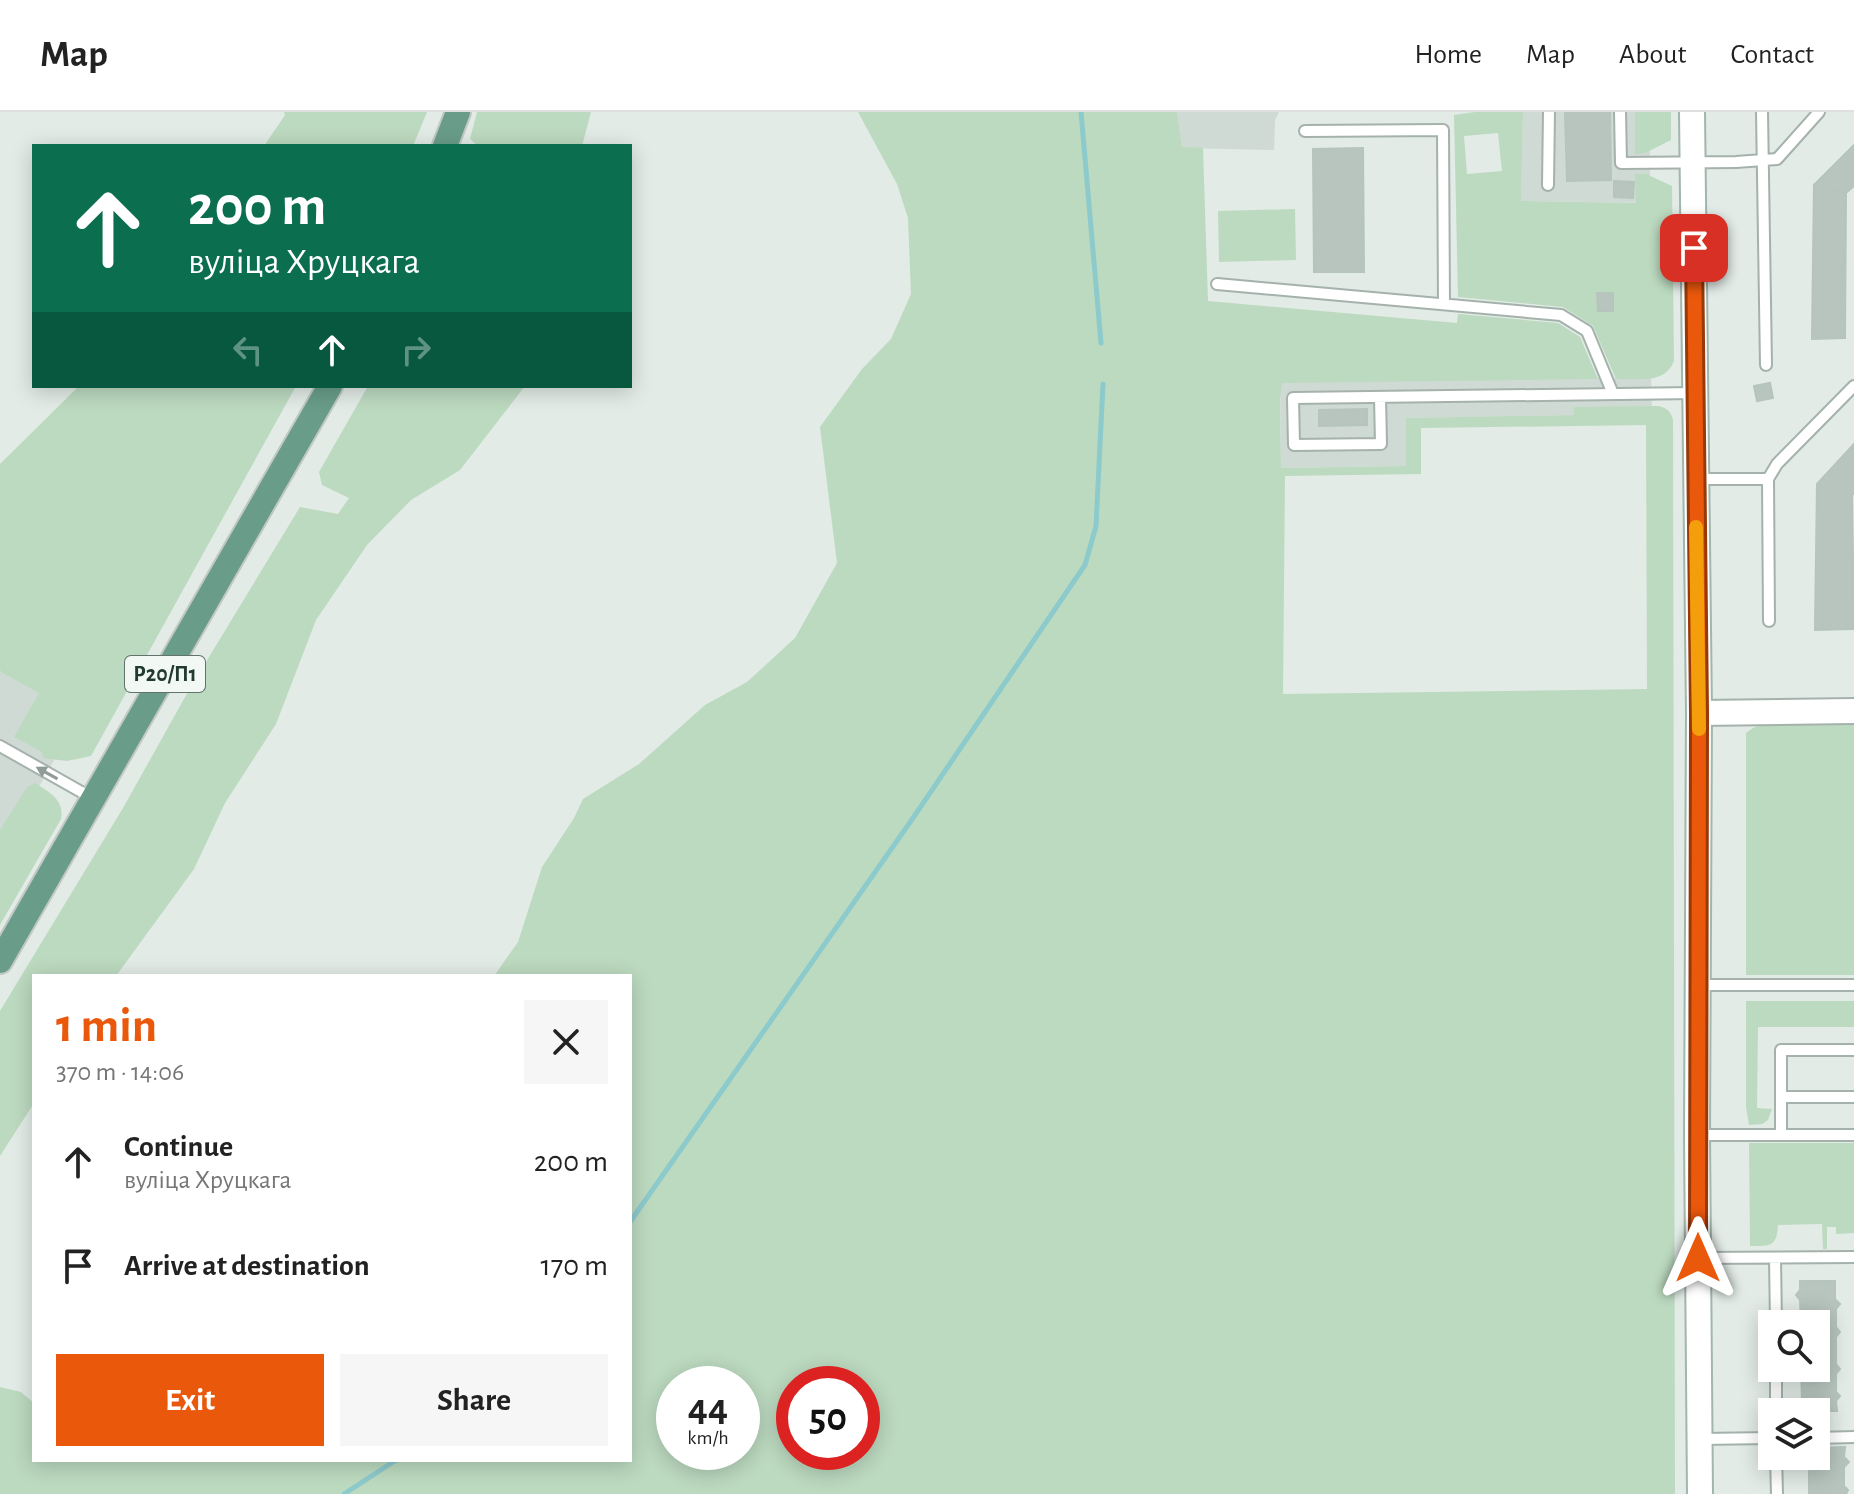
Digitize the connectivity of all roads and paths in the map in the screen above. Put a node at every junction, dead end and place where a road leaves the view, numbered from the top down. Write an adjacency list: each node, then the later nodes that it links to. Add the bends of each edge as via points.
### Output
1 (458, 112): 8 (main road)
2 (1549, 112): 11 (lane)
3 (1620, 112): 10 (lane, via 1621,163)
4 (1692, 112): 10 (main road)
5 (1762, 112): 9 (lane)
6 (1819, 112): 9 (lane, via 1777,159)
7 (1305, 131): 13 (lane, via 1443,130)
8 (446, 144)
9 (1763, 162): 10 (lane); 14 (lane)
10 (1693, 163): 17 (main road)
11 (1548, 185)
12 (1217, 284): 13 (lane)
13 (1444, 304): 18 (lane, via 1561,315 1587,331)
14 (1766, 365)
15 (1854, 386): 21 (lane)
16 (329, 388): 26 (main road, Р20/П1)
17 (1695, 393): 18 (lane); 20 (main road)
18 (1613, 394): 19 (lane)
19 (1380, 397): 19 (lane, via 1293,398 1294,445 1381,444)
20 (1696, 479): 21 (lane); 24 (main road)
21 (1768, 479): 22 (lane)
22 (1769, 621)
23 (1854, 711): 24 (main road)
24 (1699, 713): 28 (main road)
25 (0, 746): 26 (lane, one-way to 25)
26 (94, 799): 27 (main road, Р20/П1)
27 (0, 961)
28 (1698, 985): 29 (lane); 33 (main road)
29 (1854, 985)
30 (1854, 1050): 31 (lane, via 1781,1050)
31 (1781, 1097): 32 (lane); 34 (lane)
32 (1854, 1097)
33 (1697, 1135): 34 (lane); 37 (main road)
34 (1781, 1135): 35 (lane)
35 (1854, 1135)
36 (1854, 1257): 38 (lane)
37 (1698, 1258): 38 (lane); 43 (main road)
38 (1775, 1258): 39 (lane)
39 (1776, 1310)
40 (1854, 1437): 42 (lane)
41 (1758, 1438): 43 (lane)
42 (1830, 1438)
43 (1700, 1439): 45 (main road)
44 (1776, 1470): 46 (lane)
45 (1700, 1494)
46 (1777, 1494)

